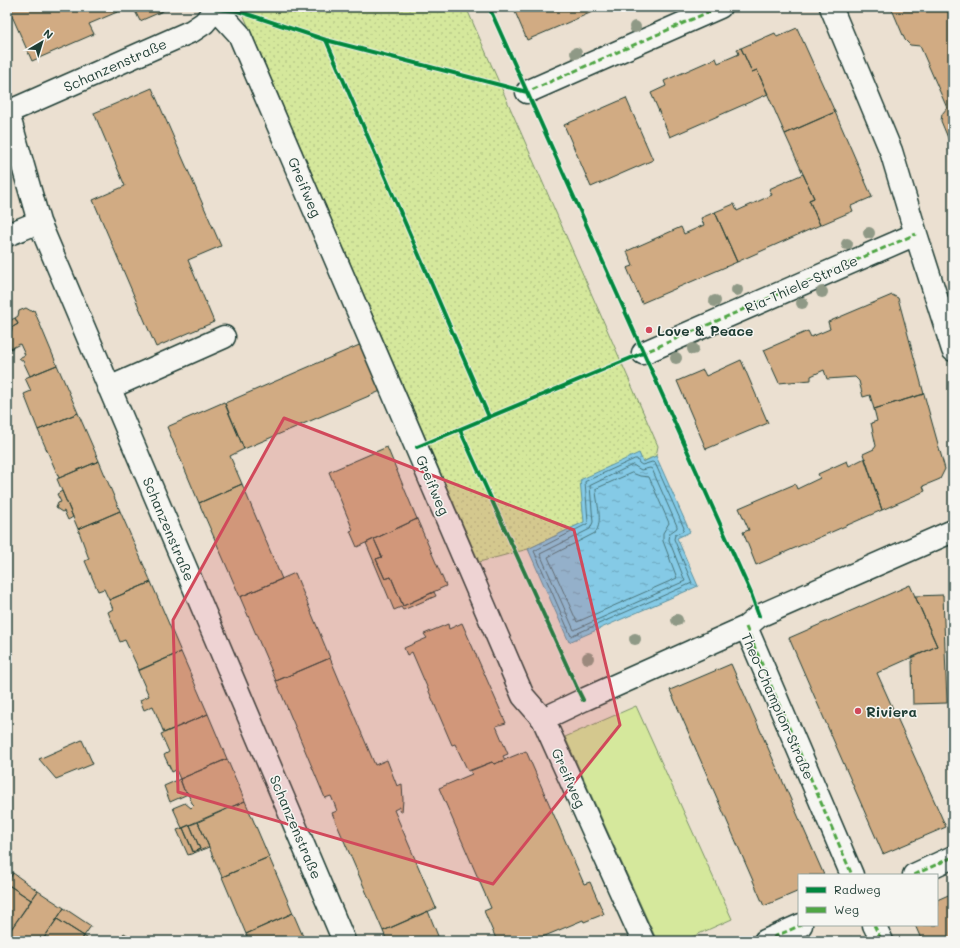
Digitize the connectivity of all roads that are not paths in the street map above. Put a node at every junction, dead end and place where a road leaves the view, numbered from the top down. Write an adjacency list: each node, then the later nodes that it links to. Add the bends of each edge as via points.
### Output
1 (720, 7): 4 (street)
2 (831, 7): 7 (street, via 892,151)
3 (216, 8): 5 (street, Schanzenstraße, via 204,23 192,31); 15 (street, Greifweg, via 239,34 523,696)
4 (527, 92)
5 (7, 111): 6 (street, Schanzenstraße)
6 (39, 222): 8 (street); 12 (street, Schanzenstraße)
7 (916, 234): 10 (street); 11 (street, Ria-Thiele-Straße)
8 (7, 235)
9 (224, 337): 12 (street)
10 (953, 350)
11 (643, 353)
12 (109, 388): 21 (street, Schanzenstraße)
13 (953, 531): 14 (street, via 759,616)
14 (746, 627): 15 (street, Theo-Champion-Straße); 17 (street, Theo-Champion-Straße)
15 (543, 719): 22 (street, Greifweg)
16 (953, 858): 18 (street)
17 (852, 874)
18 (916, 874)
19 (799, 926): 23 (street)
20 (874, 926): 24 (street)
21 (344, 941)
22 (643, 941)
23 (764, 941)
24 (882, 941)

